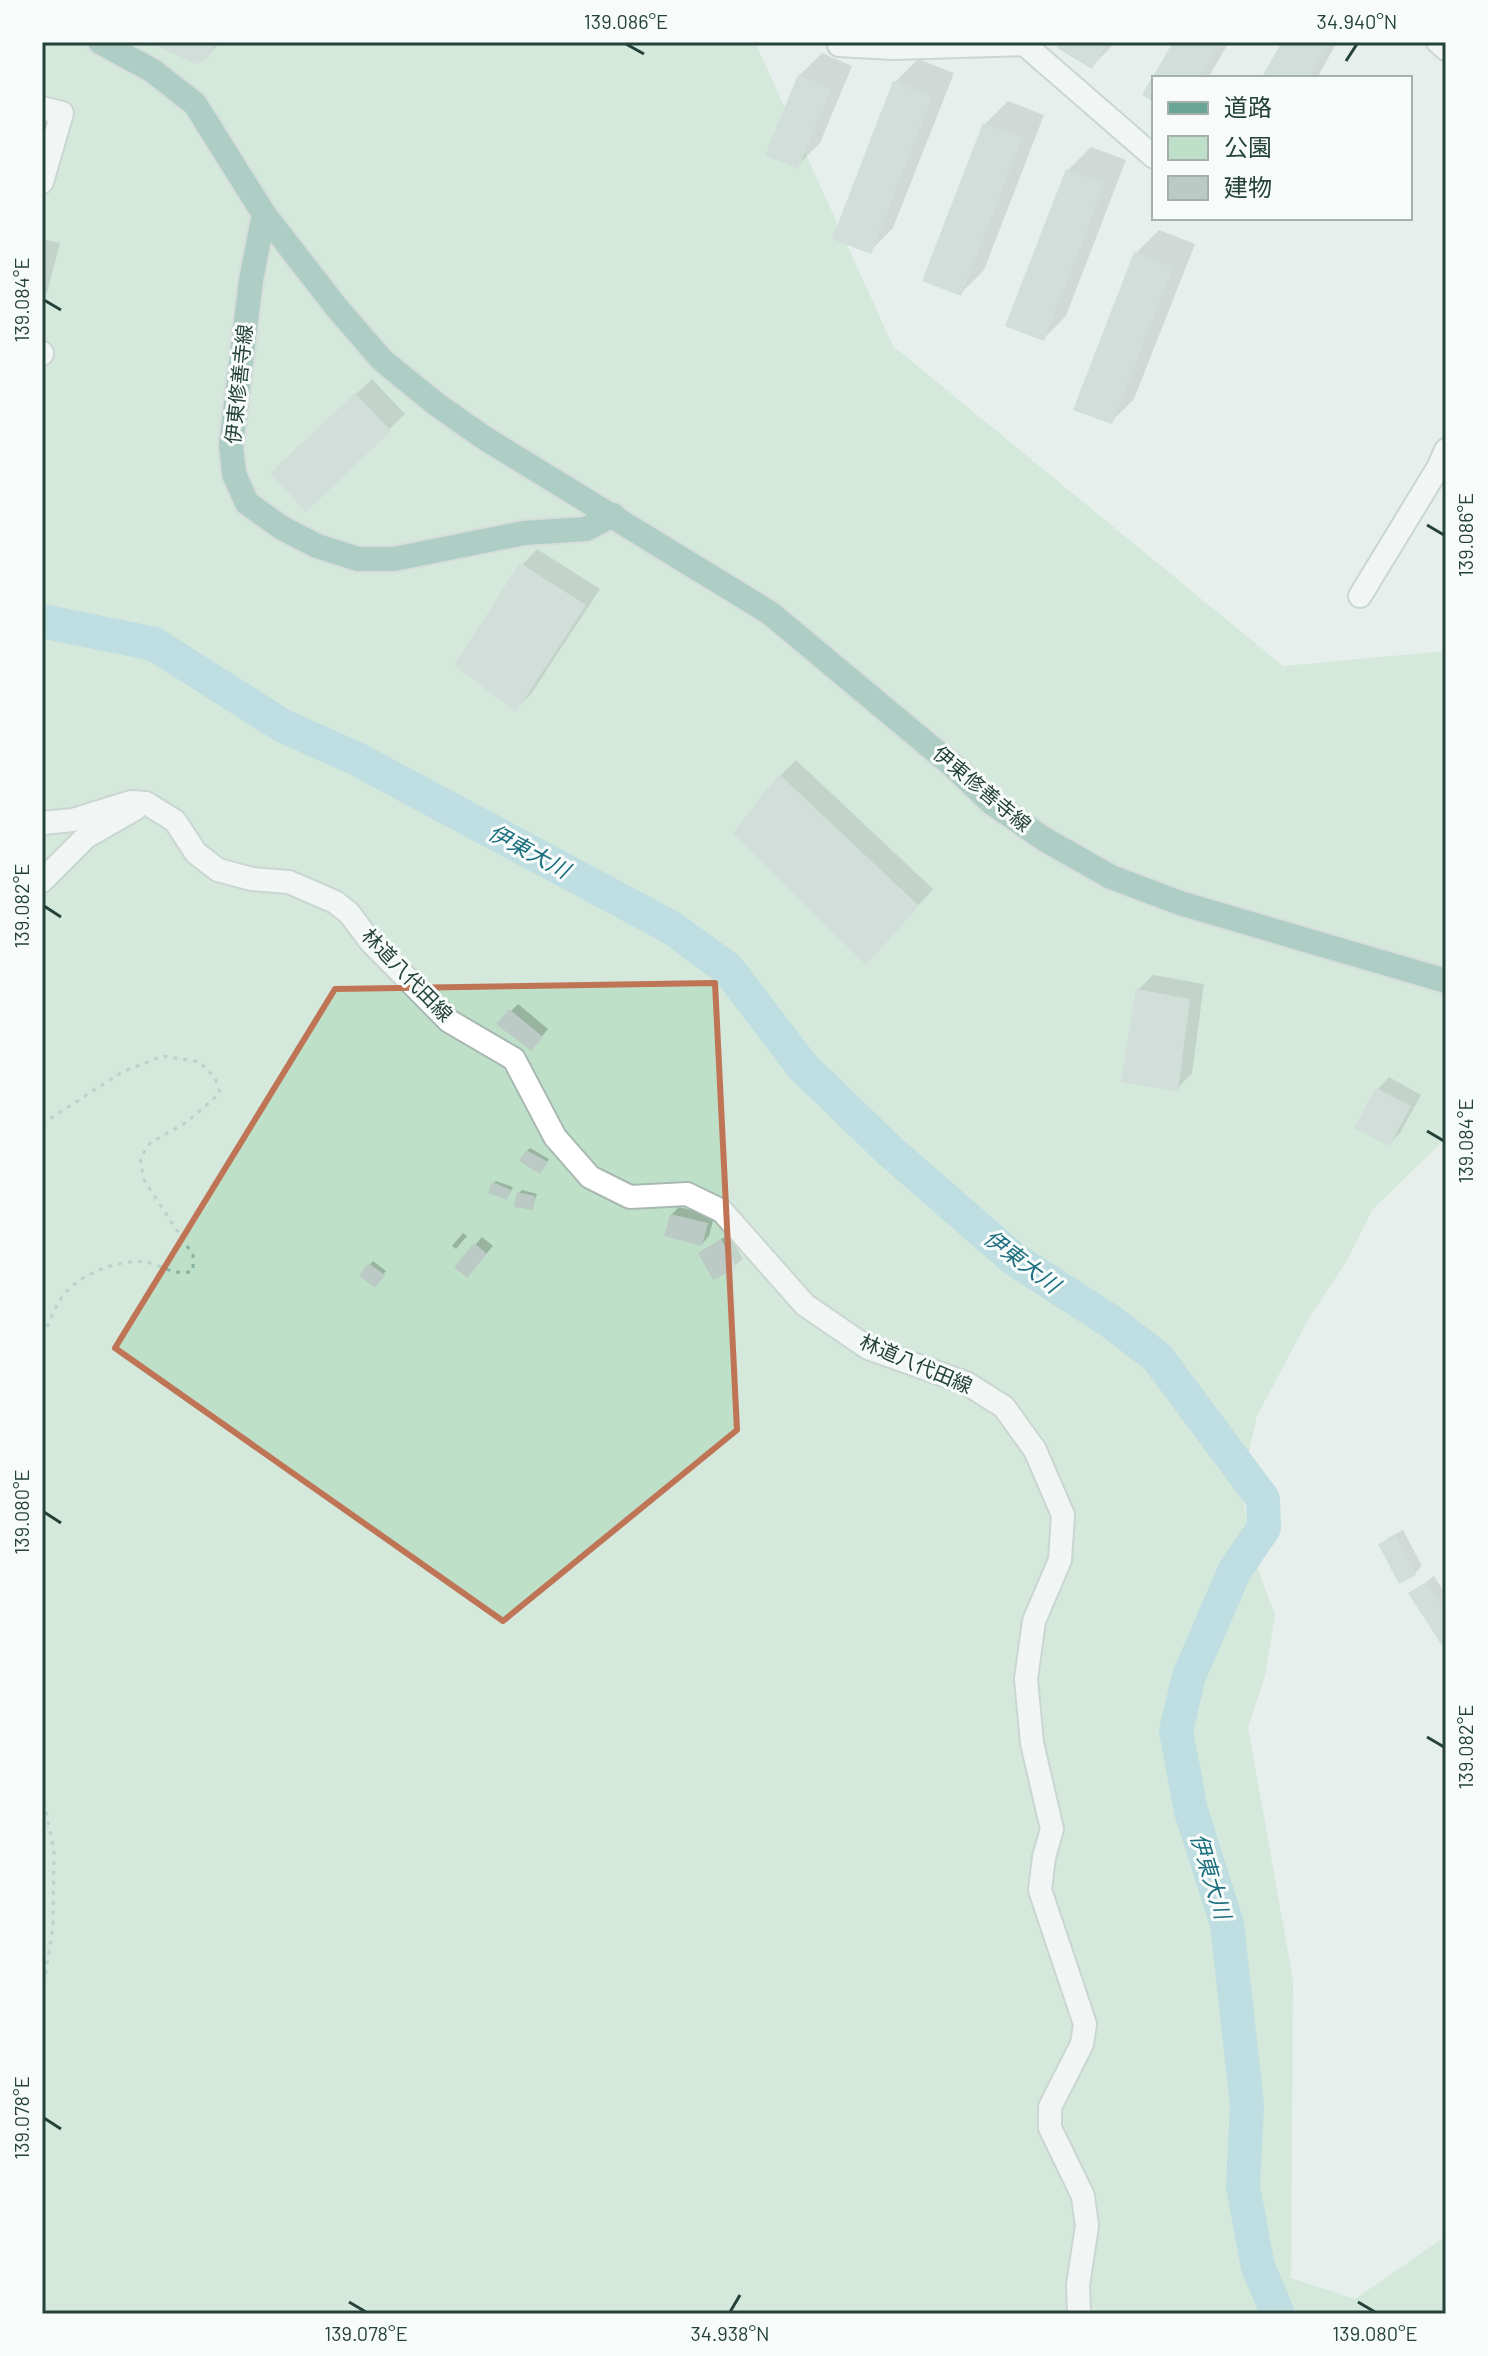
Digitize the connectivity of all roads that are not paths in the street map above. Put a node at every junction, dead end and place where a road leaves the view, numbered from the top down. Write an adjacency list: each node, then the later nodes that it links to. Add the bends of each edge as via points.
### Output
1 (100, 42): 9 (main road, 伊東修善寺線, via 153,71 195,104)
2 (1438, 42): 5 (street)
3 (1024, 43): 4 (street); 7 (street)
4 (839, 45)
5 (1446, 49)
6 (42, 108): 8 (street, via 62,113)
7 (1152, 155)
8 (42, 182)
9 (264, 214): 11 (main road, 伊東修善寺線, via 382,360 486,439); 11 (main road, 伊東修善寺線, via 231,445 234,474 247,503 317,546 358,559 394,559 524,533 586,529)
10 (1446, 450): 12 (street)
11 (613, 515): 16 (main road, 伊東修善寺線, via 770,613 992,803 1111,877 1180,903)
12 (1360, 596)
13 (146, 803): 14 (street); 15 (street, via 86,837); 17 (street, 林道八代田線, via 175,821 196,853 218,870 289,882 349,913 449,1021 514,1059 555,1137 590,1177 630,1197 687,1194 722,1211 805,1305 868,1348 966,1383 1004,1407 1035,1450 1063,1515 1060,1560 1034,1621 1026,1679 1032,1743 1052,1829 1040,1890 1085,2024 1082,2044 1050,2107 1050,2128 1083,2196 1087,2226)
14 (42, 823)
15 (42, 881)
16 (1446, 981)
17 (1079, 2314)

